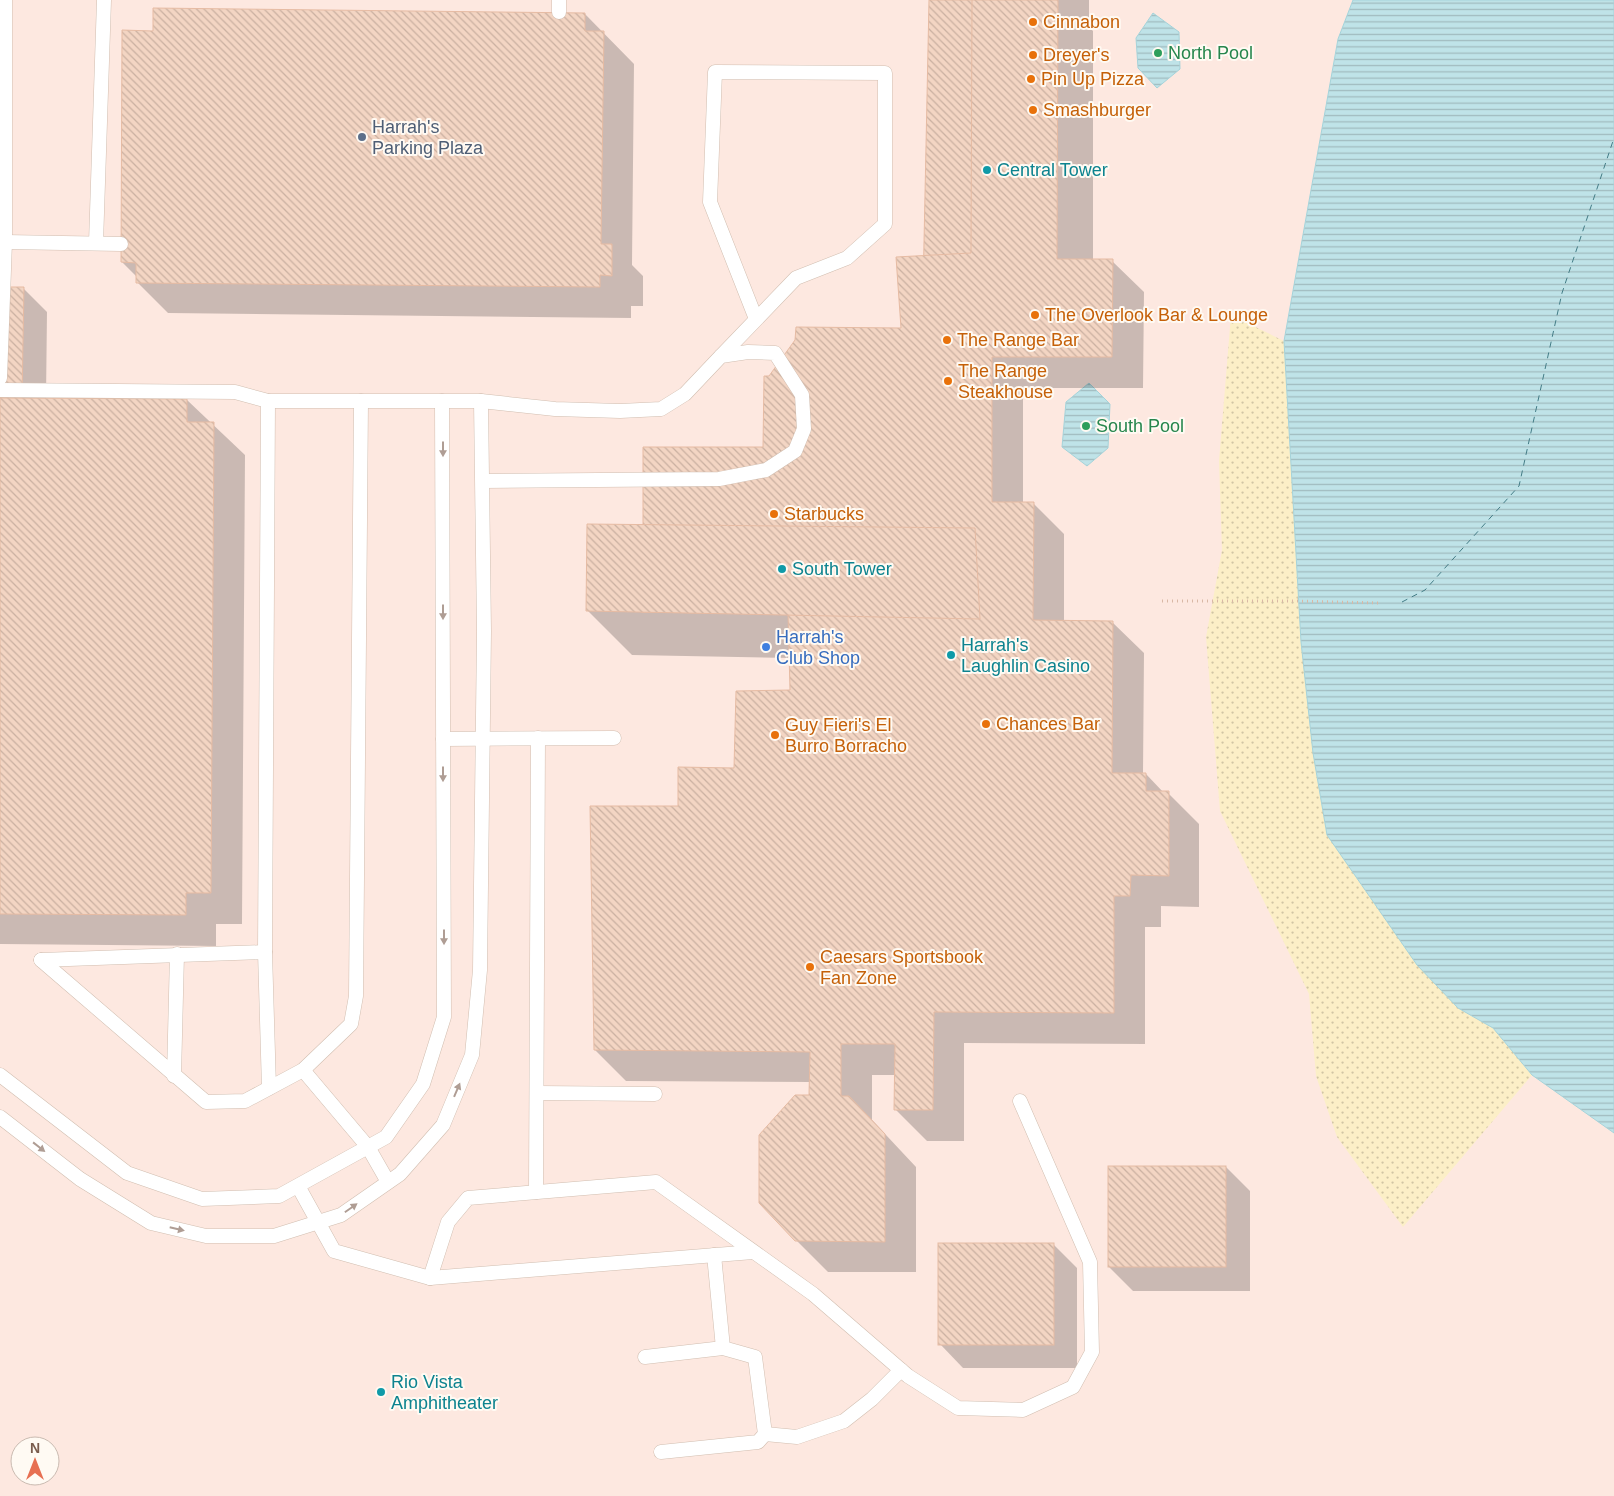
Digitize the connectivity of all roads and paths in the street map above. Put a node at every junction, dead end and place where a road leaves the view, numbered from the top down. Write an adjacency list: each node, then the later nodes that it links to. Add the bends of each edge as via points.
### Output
1 (5, 0): 3 (lane)
2 (104, 0): 4 (lane)
3 (5, 242): 4 (lane); 8 (lane)
4 (96, 243): 5 (lane)
5 (121, 244)
6 (756, 319): 6 (lane, via 796,278 847,258 885,224 885,73 715,72 710,202); 7 (lane)
7 (721, 356): 13 (lane, via 685,394 661,409 556,409); 14 (lane, via 748,352 776,353 802,396 804,429 794,451 766,470 719,479)
8 (0, 378)
9 (0, 390): 10 (lane, via 236,392)
10 (268, 401): 11 (lane); 21 (lane)
11 (361, 401): 12 (lane); 23 (lane, via 356,996 351,1024)
12 (442, 401): 13 (lane); 19 (lane, one-way to 19)
13 (480, 401): 14 (lane)
14 (483, 481): 20 (lane)
15 (1162, 601): 16 (path)
16 (1380, 603)
17 (538, 738): 18 (lane); 20 (lane); 27 (lane)
18 (614, 738)
19 (443, 739): 20 (lane); 31 (lane, one-way to 31, via 444,1017 422,1084 386,1137)
20 (482, 739): 32 (lane, one-way to 20, via 400,1174 443,1125 472,1055 480,970)
21 (265, 952): 22 (lane); 26 (lane)
22 (176, 954): 25 (lane); 25 (lane, via 41,960)
23 (303, 1070): 26 (lane); 31 (lane)
24 (0, 1075): 33 (lane, via 127,1172 202,1199 279,1196)
25 (174, 1076): 26 (lane, via 206,1102 244,1101)
26 (269, 1088)
27 (537, 1094): 28 (lane); 34 (lane)
28 (655, 1094)
29 (1020, 1101): 41 (lane, via 1090,1262 1092,1352 1072,1387 1023,1410 958,1408)
30 (0, 1117): 35 (lane, one-way to 35, via 80,1179 151,1223 206,1236 274,1236)
31 (368, 1147): 32 (lane); 33 (lane)
32 (388, 1182): 35 (lane, one-way to 32, via 341,1215)
33 (298, 1186): 35 (lane)
34 (536, 1192): 36 (lane, via 656,1182); 38 (lane, via 468,1198 448,1222)
35 (318, 1222): 38 (lane, via 334,1251)
36 (753, 1252): 37 (lane); 41 (lane, via 813,1294)
37 (714, 1255): 38 (lane); 39 (lane)
38 (430, 1278)
39 (724, 1348): 40 (lane); 42 (lane, via 755,1357)
40 (645, 1356)
41 (901, 1370): 42 (lane, via 844,1421 797,1437)
42 (765, 1434): 43 (lane, via 758,1442)
43 (661, 1452)

